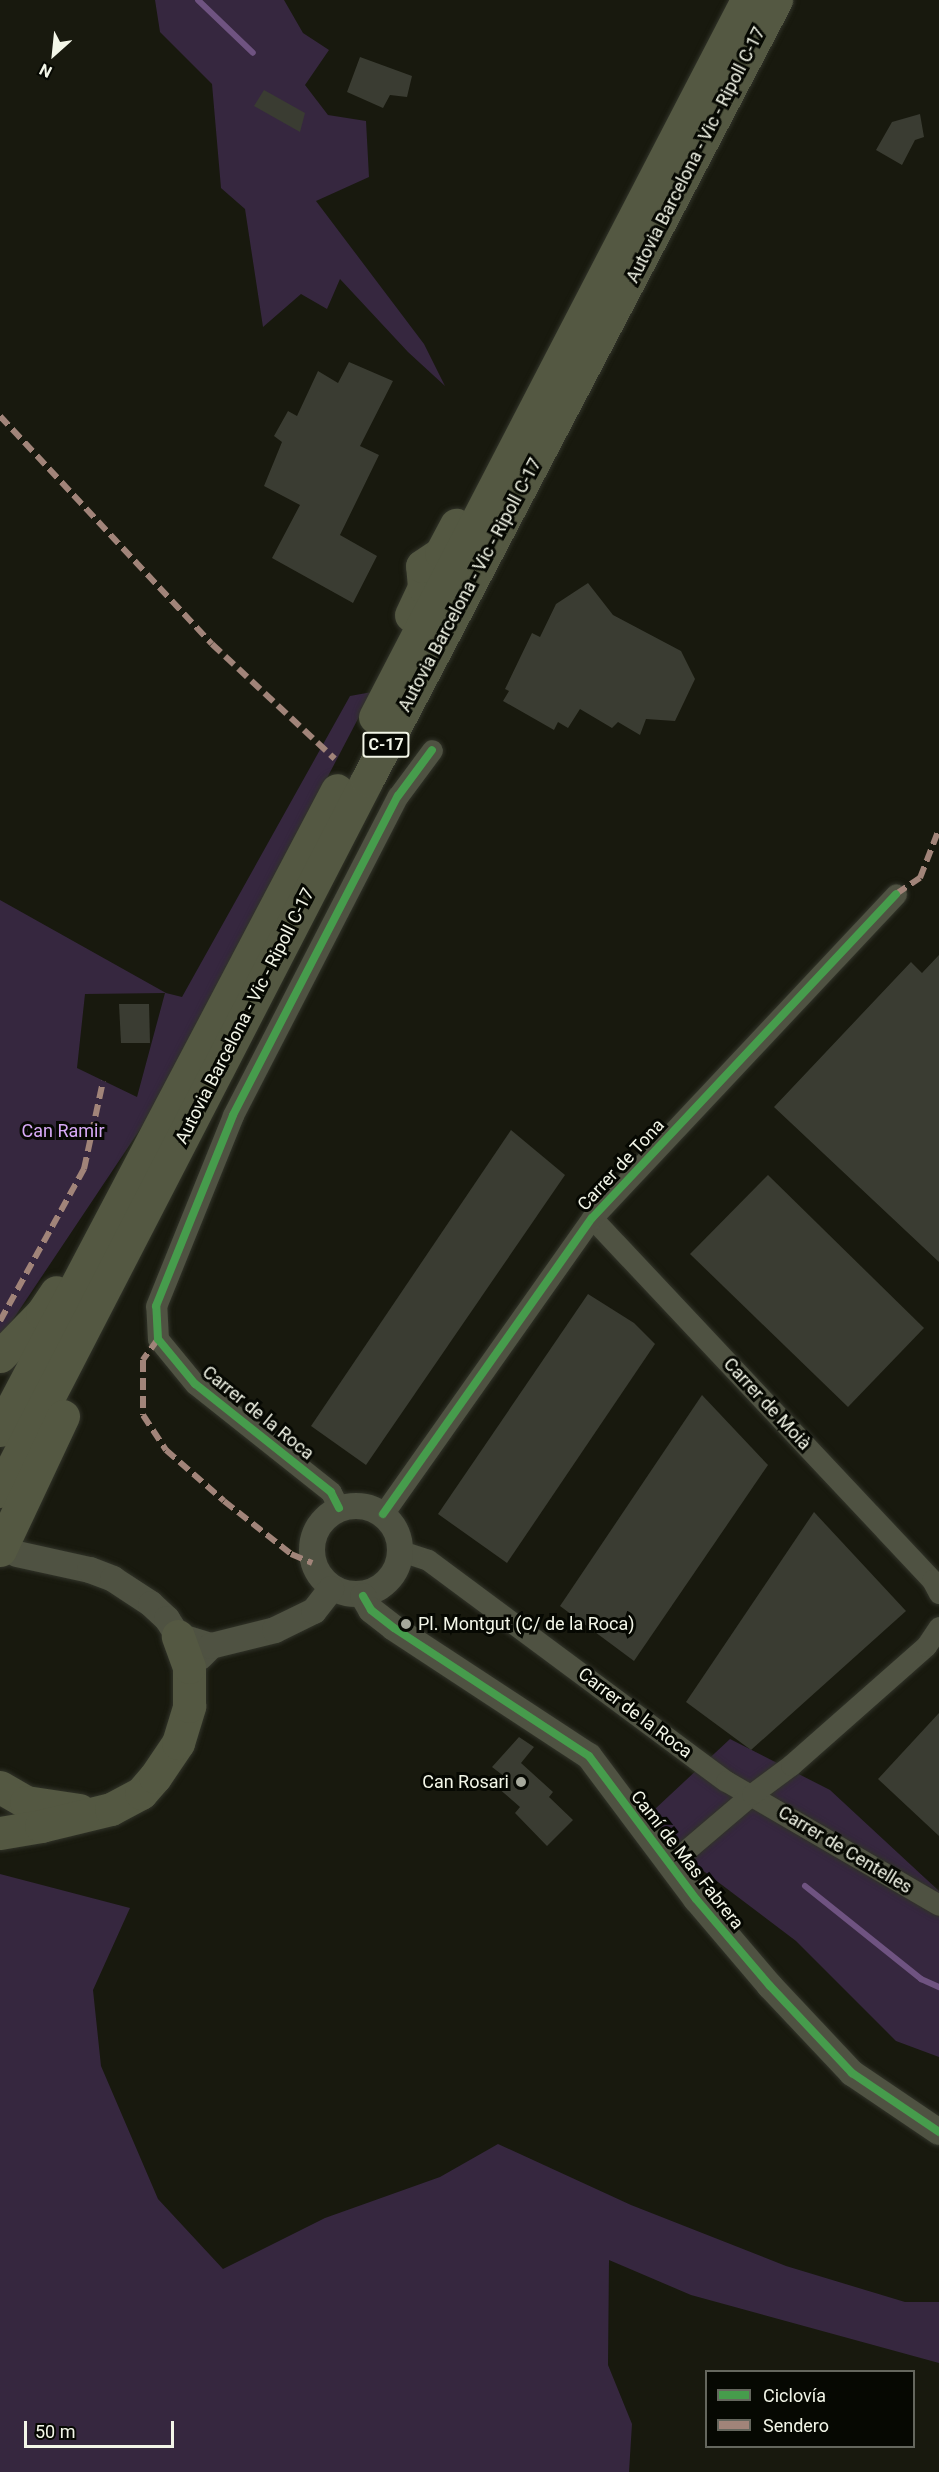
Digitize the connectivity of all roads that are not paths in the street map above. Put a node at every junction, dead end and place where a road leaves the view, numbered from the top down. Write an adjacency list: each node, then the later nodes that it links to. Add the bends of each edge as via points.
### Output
1 (776, 0): 5 (highway, Autovia Barcelona - Vic - Ripoll C-17 / C-17)
2 (738, 5): 6 (highway, Autovia Barcelona - Vic - Ripoll C-17 / C-17, via 512,453 473,492 441,553 422,566 424,587 386,670 384,698)
3 (432, 750): 11 (street, Carrer de la Roca, via 398,796 233,1115 156,1306 158,1339 195,1384 331,1492)
4 (896, 894): 7 (street, Carrer de Tona)
5 (177, 1150): 10 (highway, Autovia Barcelona - Vic - Ripoll C-17 / C-17); 14 (highway, via 137,1258)
6 (118, 1203): 8 (highway, via 42,1313); 9 (highway, Autovia Barcelona - Vic - Ripoll C-17 / C-17)
7 (592, 1218): 12 (street, Carrer de Tona); 16 (street, Carrer de Moià, via 932,1580)
8 (0, 1356)
9 (0, 1430)
10 (0, 1491)
11 (339, 1508): 12 (street, via 358,1505); 15 (street, via 322,1520 311,1540 312,1563)
12 (383, 1514): 13 (street, via 397,1532)
13 (401, 1551): 17 (street, via 396,1572 379,1590); 22 (street, Carrer de la Roca, via 428,1560 726,1781)
14 (8, 1552): 19 (street, via 113,1579 150,1604)
15 (331, 1589): 17 (street); 20 (street, via 314,1611 275,1630)
16 (939, 1593)
17 (363, 1596): 25 (street, Camí de Mas Fabrera, via 371,1610 394,1628 589,1756)
18 (939, 1627): 22 (street, via 926,1646 791,1765)
19 (178, 1636): 20 (highway)
20 (200, 1656): 23 (highway, via 178,1743 168,1761 141,1792)
21 (0, 1787): 23 (highway, via 26,1802 46,1807)
22 (752, 1794): 25 (street); 26 (street, Carrer de Centelles)
23 (111, 1809): 24 (highway)
24 (0, 1833)
25 (671, 1863): 27 (street, Camí de Mas Fabrera, via 696,1899 770,1986 852,2073)
26 (939, 1905)
27 (939, 2132)

